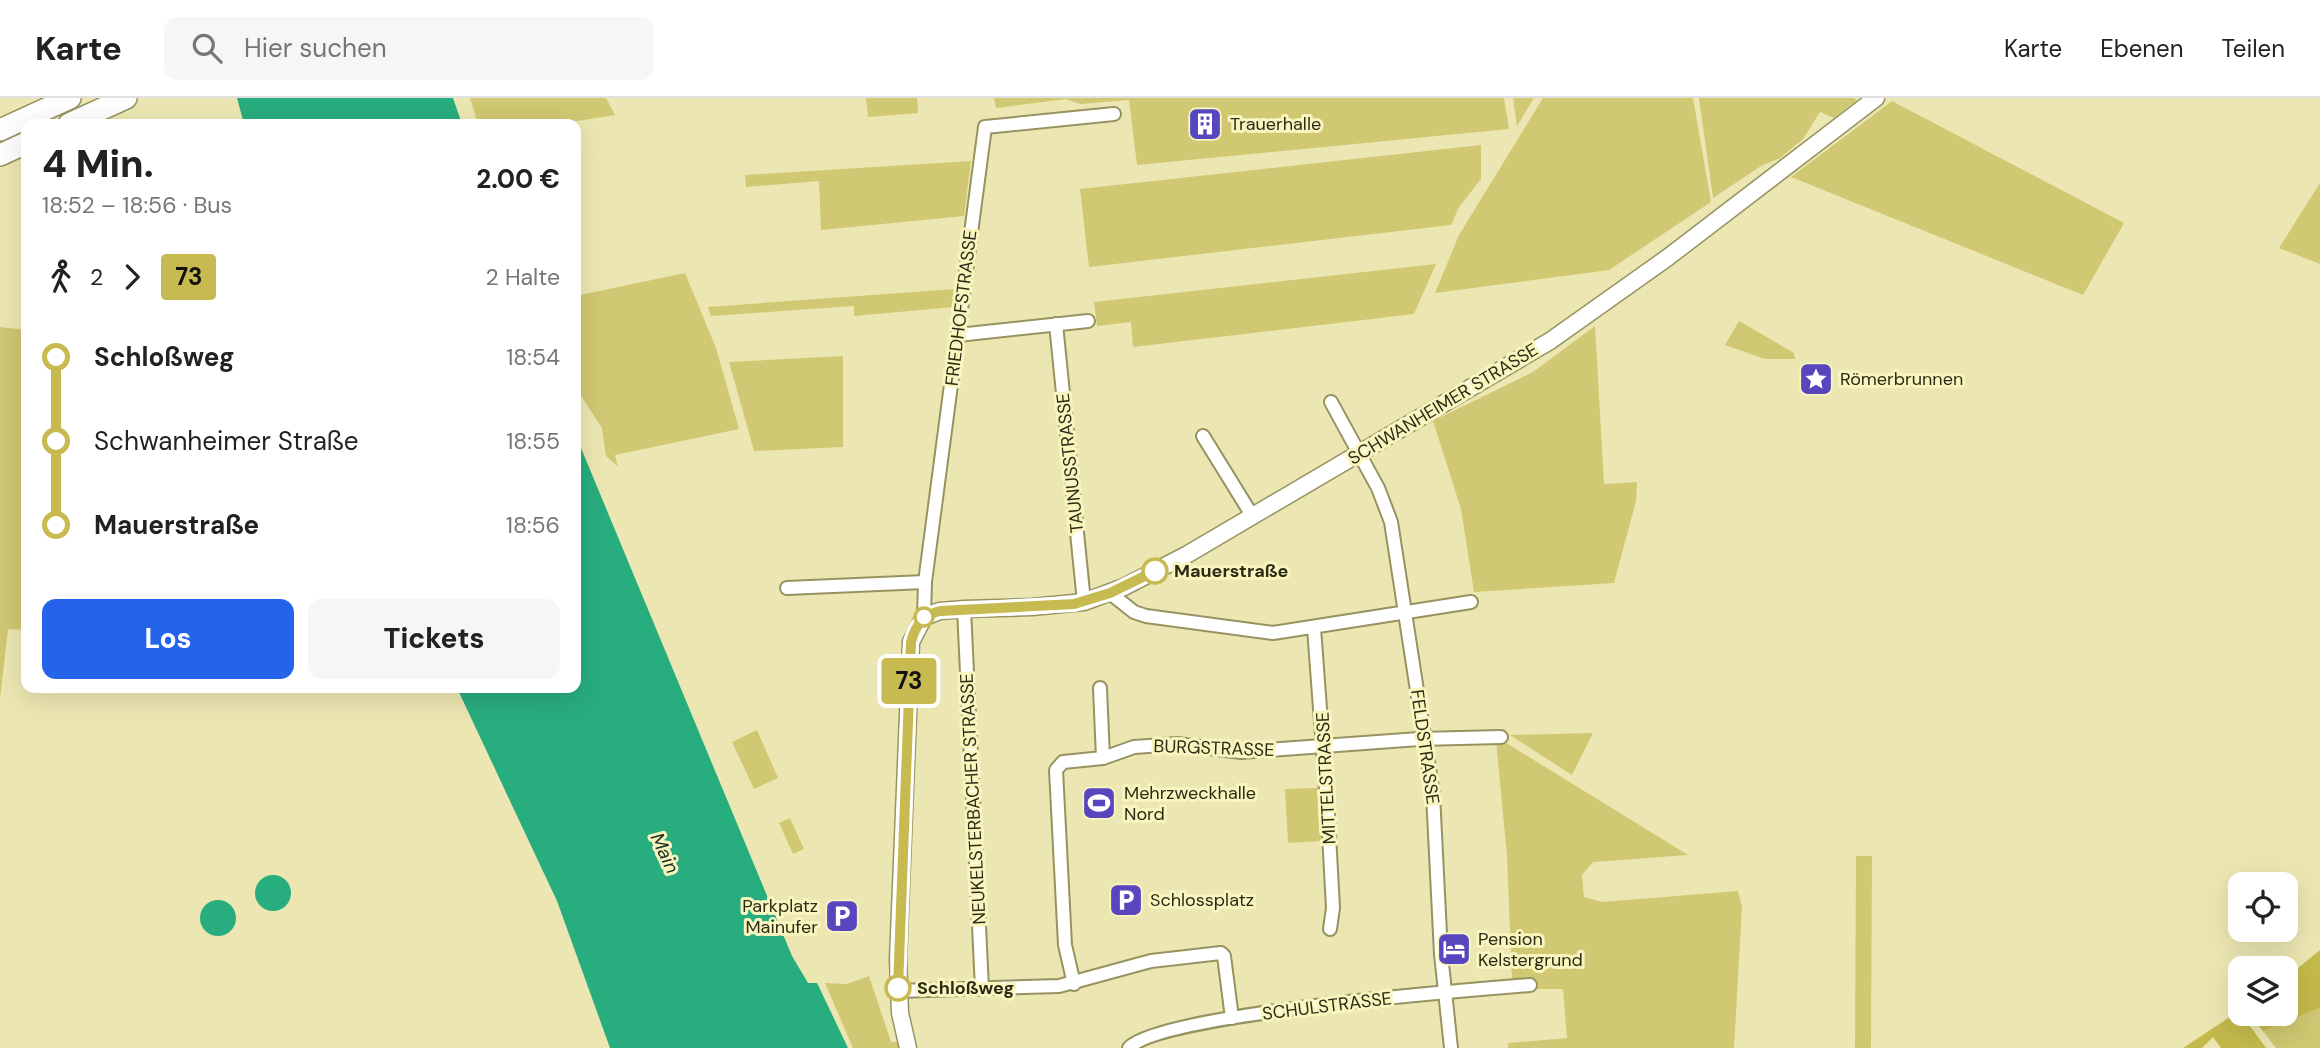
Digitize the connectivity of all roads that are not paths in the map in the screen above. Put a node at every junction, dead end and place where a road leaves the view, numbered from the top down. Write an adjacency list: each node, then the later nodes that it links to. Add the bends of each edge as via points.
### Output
1 (70, 98): 5 (highway)
2 (126, 98): 6 (highway)
3 (1875, 98): 16 (street, SCHWANHEIMER STRASSE, via 1583,319)
4 (1114, 114): 13 (street, FRIEDHOFSTRASSE, via 985,127)
5 (24, 119)
6 (80, 119)
7 (21, 120): 8 (highway)
8 (0, 130)
9 (21, 145): 10 (highway)
10 (0, 155)
11 (1088, 321): 12 (street)
12 (1056, 324): 13 (street); 21 (street, TAUNUSSTRASSE)
13 (958, 335): 18 (street, FRIEDHOFSTRASSE)
14 (1331, 402): 16 (street, FELDSTRASSE)
15 (1203, 436): 17 (street)
16 (1361, 453): 17 (street, SCHWANHEIMER STRASSE); 24 (street, FELDSTRASSE, via 1391,522)
17 (1253, 517): 20 (street, SCHWANHEIMER STRASSE)
18 (925, 582): 19 (street); 25 (street, FRIEDHOFSTRASSE)
19 (787, 588)
20 (1110, 593): 21 (street, SCHWANHEIMER STRASSE); 26 (street, via 1146,616 1263,634)
21 (1084, 602): 23 (street, SCHWANHEIMER STRASSE)
22 (1471, 602): 24 (street)
23 (964, 609): 25 (street, SCHWANHEIMER STRASSE); 35 (street, NEUKELSTERBACHER STRASSE)
24 (1405, 613): 26 (street); 29 (street, FELDSTRASSE)
25 (924, 617): 36 (street, via 911,642)
26 (1314, 628): 30 (street, MITTELSTRASSE)
27 (1100, 688): 31 (street)
28 (1501, 737): 29 (street, BURGSTRASSE)
29 (1426, 740): 30 (street, BURGSTRASSE); 37 (street, FELDSTRASSE)
30 (1325, 748): 31 (street, BURGSTRASSE, via 1228,752 1177,744 1134,747); 32 (street, MITTELSTRASSE, via 1333,908)
31 (1103, 758): 33 (street, BURGSTRASSE, via 1063,762 1056,770 1065,945)
32 (1330, 929)
33 (1074, 984): 35 (street); 38 (street, via 1151,961 1221,953)
34 (1530, 985): 37 (street, SCHULSTRASSE)
35 (982, 989): 36 (street)
36 (898, 991): 39 (street)
37 (1446, 993): 38 (street, SCHULSTRASSE); 41 (street, FELDSTRASSE)
38 (1232, 1018): 40 (street, SCHULSTRASSE, via 1178,1027)
39 (908, 1048)
40 (1129, 1048)
41 (1451, 1048)

